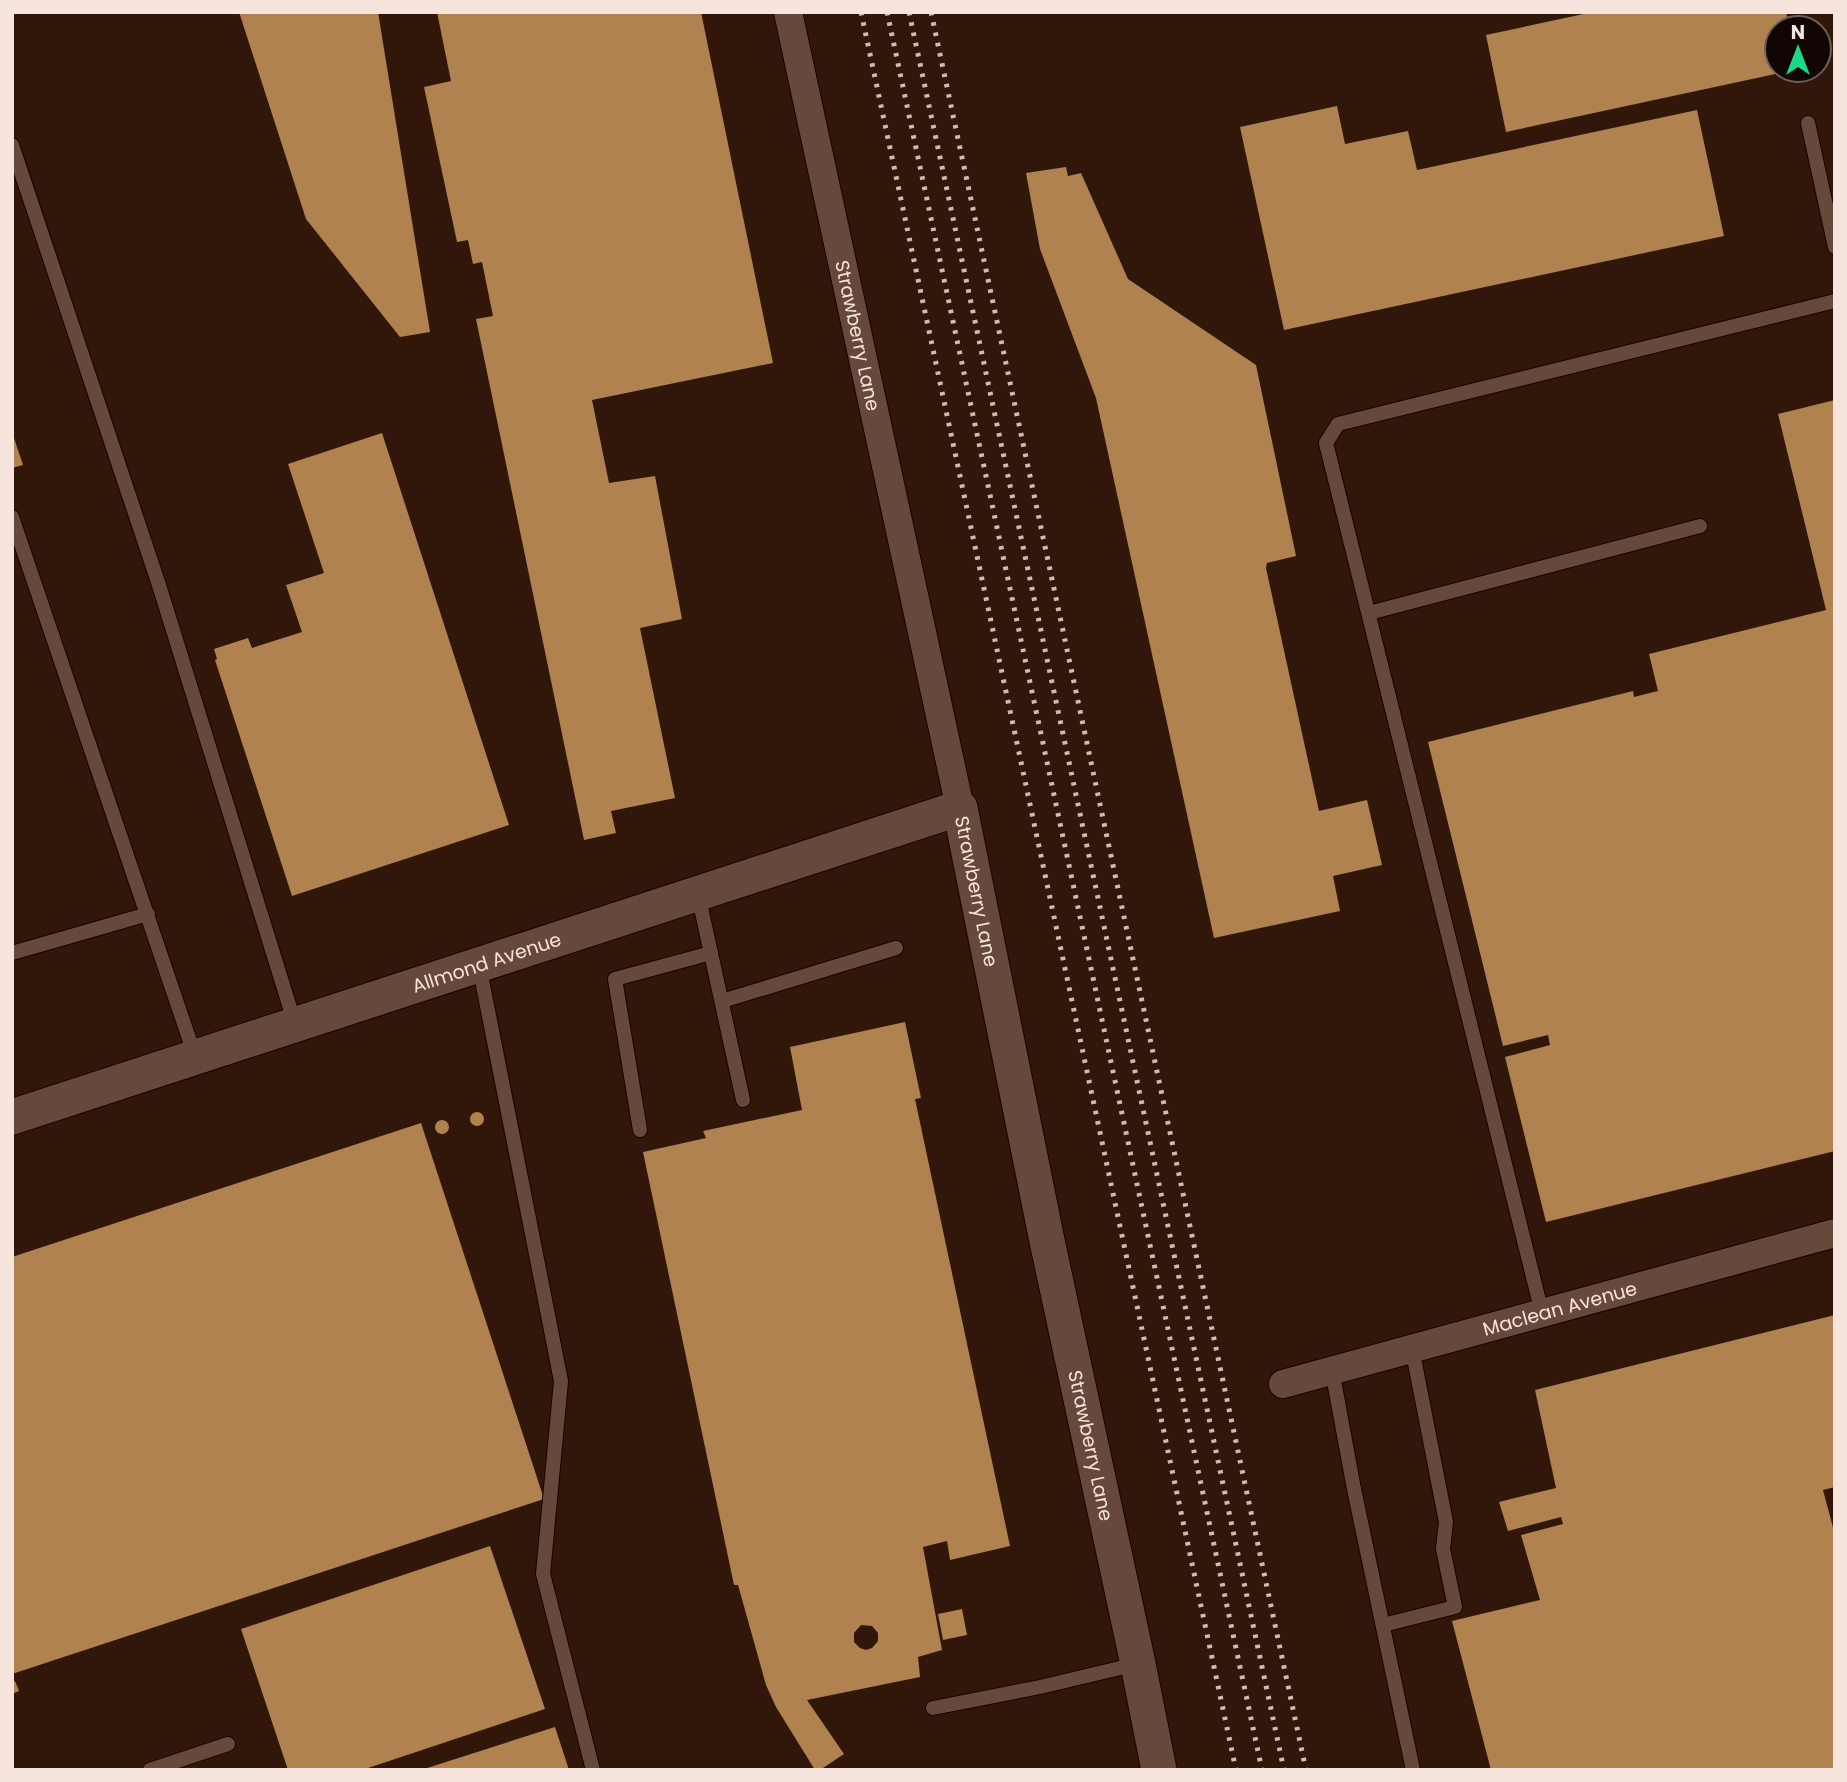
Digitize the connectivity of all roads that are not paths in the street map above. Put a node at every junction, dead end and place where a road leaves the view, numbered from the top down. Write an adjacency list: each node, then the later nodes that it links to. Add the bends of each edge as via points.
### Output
1 (788, 12): 9 (street, Strawberry Lane)
2 (1808, 122): 4 (lane)
3 (12, 145): 17 (lane, via 159,585)
4 (1835, 247)
5 (1835, 301): 8 (lane, via 1338,424 1326,443)
6 (12, 517): 11 (lane)
7 (1700, 526): 8 (lane)
8 (1369, 613): 23 (lane)
9 (960, 808): 10 (street, Allmond Avenue); 28 (street, Strawberry Lane)
10 (698, 894): 14 (lane); 15 (street, Allmond Avenue)
11 (148, 914): 13 (lane); 18 (lane)
12 (896, 948): 16 (lane)
13 (12, 953)
14 (711, 953): 16 (lane); 21 (lane, via 615,979)
15 (479, 965): 17 (street, Allmond Avenue); 32 (lane, via 561,1381 542,1574)
16 (722, 1002): 19 (lane)
17 (295, 1025): 18 (street, Allmond Avenue)
18 (195, 1057): 20 (street, Allmond Avenue)
19 (743, 1100)
20 (12, 1117)
21 (640, 1130)
22 (1835, 1233): 23 (street, Maclean Avenue)
23 (1542, 1313): 24 (street, Maclean Avenue)
24 (1412, 1348): 25 (street, Maclean Avenue); 27 (lane, via 1446,1522 1443,1549 1455,1607)
25 (1332, 1370): 26 (street, Maclean Avenue); 27 (lane)
26 (1283, 1384)
27 (1383, 1625): 34 (lane)
28 (1138, 1664): 29 (lane); 33 (street, Strawberry Lane)
29 (933, 1709)
30 (228, 1744): 31 (lane)
31 (150, 1770)
32 (593, 1770)
33 (1159, 1770)
34 (1413, 1770)

